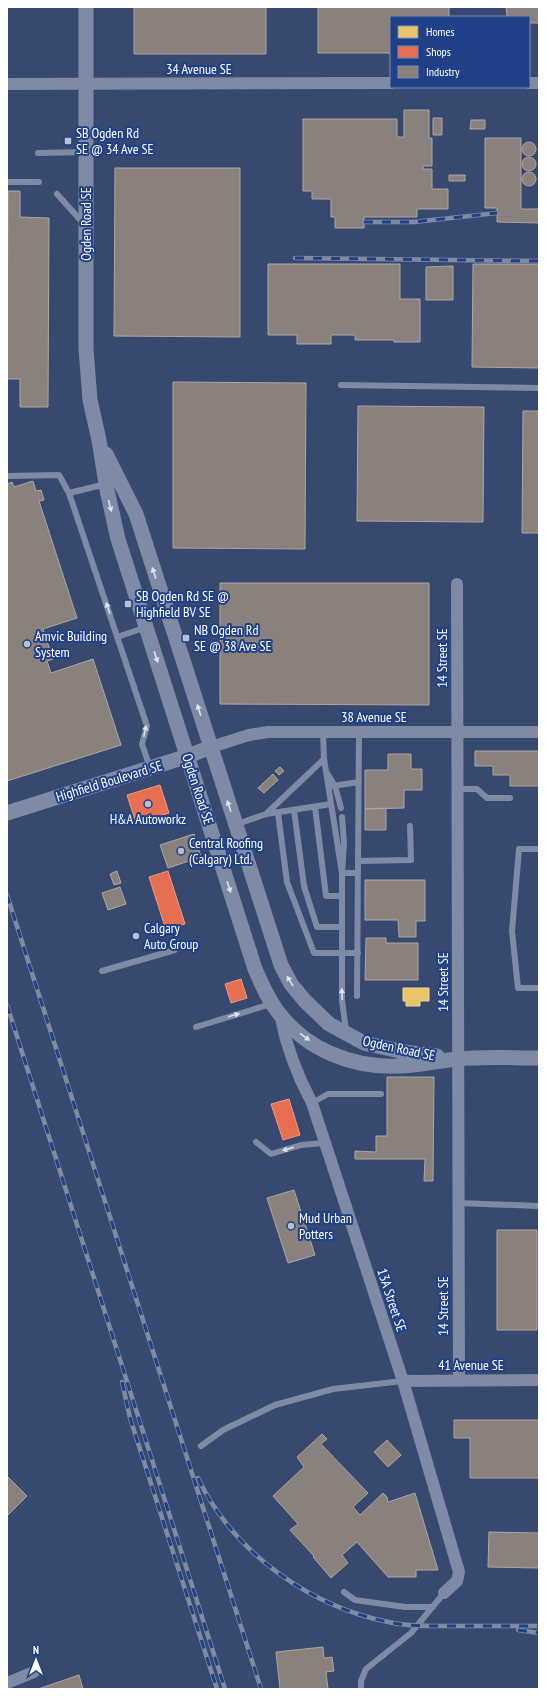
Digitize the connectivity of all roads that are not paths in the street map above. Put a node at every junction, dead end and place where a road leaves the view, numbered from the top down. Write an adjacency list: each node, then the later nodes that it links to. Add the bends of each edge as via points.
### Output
1 (86, 7): 3 (street, Ogden Road SE)
2 (7, 84): 3 (street, 34 Avenue SE)
3 (86, 84): 4 (street, 34 Avenue SE); 5 (street, Ogden Road SE)
4 (390, 84)
5 (86, 152): 6 (lane); 10 (street, Ogden Road SE)
6 (38, 153)
7 (7, 182): 8 (lane)
8 (39, 182)
9 (58, 194): 10 (lane)
10 (86, 228): 13 (street, Ogden Road SE, via 86,349 90,400)
11 (341, 385): 12 (lane)
12 (539, 388)
13 (99, 440): 15 (street, Ogden Road SE); 24 (street, Ogden Road SE, one-way to 13, via 136,514)
14 (7, 476): 16 (lane, via 59,475)
15 (106, 484): 16 (lane); 18 (street, Ogden Road SE, one-way to 18, via 118,539)
16 (69, 493): 19 (lane, one-way to 16)
17 (457, 584): 22 (street, 14 Street SE)
18 (146, 627): 19 (lane); 25 (street, Ogden Road SE, one-way to 25)
19 (117, 637): 27 (lane, one-way to 19, via 142,744 147,726)
20 (323, 732): 21 (street, 38 Avenue SE); 24 (street, 38 Avenue SE, via 268,732); 26 (lane)
21 (359, 732): 22 (street, 38 Avenue SE); 29 (lane)
22 (457, 732): 23 (street, 38 Avenue SE); 32 (street, 14 Street SE)
23 (539, 732)
24 (210, 747): 25 (street, Highfield Boulevard SE); 42 (street, Ogden Road SE, one-way to 24)
25 (188, 756): 27 (street, Highfield Boulevard SE); 56 (street, Ogden Road SE, one-way to 56, via 255,969)
26 (324, 759): 28 (lane); 40 (lane)
27 (150, 768): 39 (street, Highfield Boulevard SE)
28 (325, 770): 30 (lane); 31 (lane)
29 (359, 782): 30 (lane); 45 (lane)
30 (335, 786): 31 (lane); 36 (lane)
31 (328, 787): 34 (lane)
32 (457, 789): 33 (lane, via 477,789 487,798); 60 (street, 14 Street SE)
33 (510, 798)
34 (331, 804): 35 (lane); 46 (lane)
35 (315, 807): 37 (lane); 48 (lane, via 326,896)
36 (341, 808)
37 (294, 810): 38 (lane); 49 (lane, via 304,886 317,927)
38 (278, 812): 40 (lane); 51 (lane, via 286,882 314,953)
39 (7, 813)
40 (266, 814): 42 (lane)
41 (342, 817): 46 (lane)
42 (236, 825): 58 (street, Ogden Road SE, one-way to 42, via 329,1024 291,984 281,965)
43 (410, 826): 45 (lane, via 410,860)
44 (539, 849): 54 (lane, via 519,849 512,931 518,988)
45 (358, 861): 47 (lane)
46 (342, 873): 47 (lane); 48 (lane)
47 (358, 873): 52 (lane)
48 (341, 896): 49 (lane)
49 (341, 927): 51 (lane)
50 (175, 950): 53 (lane)
51 (341, 953): 52 (lane); 58 (lane, one-way to 51)
52 (358, 954): 55 (lane)
53 (102, 972)
54 (539, 988)
55 (357, 996)
56 (276, 1009): 57 (lane, one-way to 56); 60 (street, Ogden Road SE, one-way to 60, via 300,1034 327,1053 360,1064 399,1066); 62 (street, 13A Street SE, via 298,1078)
57 (196, 1027)
58 (346, 1033): 60 (street, Ogden Road SE, via 364,1043 404,1052)
59 (539, 1058): 60 (street, Ogden Road SE)
60 (458, 1059): 65 (street, 14 Street SE)
61 (382, 1094): 62 (lane, via 328,1094)
62 (312, 1103): 64 (street, 13A Street SE)
63 (256, 1142): 64 (lane, one-way to 63, via 301,1145 271,1154)
64 (324, 1143): 69 (street, 13A Street SE)
65 (458, 1203): 66 (lane); 67 (street, 14 Street SE)
66 (539, 1206)
67 (459, 1380): 68 (street, 41 Avenue SE); 69 (street, 41 Avenue SE)
68 (539, 1380)
69 (403, 1381): 70 (lane, via 333,1389 275,1405 223,1430); 72 (street, 13A Street SE, via 460,1572 457,1581)
70 (201, 1446)
71 (344, 1592): 73 (lane, via 355,1600 405,1607)
72 (444, 1594): 73 (lane)
73 (432, 1607): 76 (lane, via 411,1633 366,1669)
74 (34, 1672): 75 (street)
75 (7, 1683)
76 (361, 1689)

